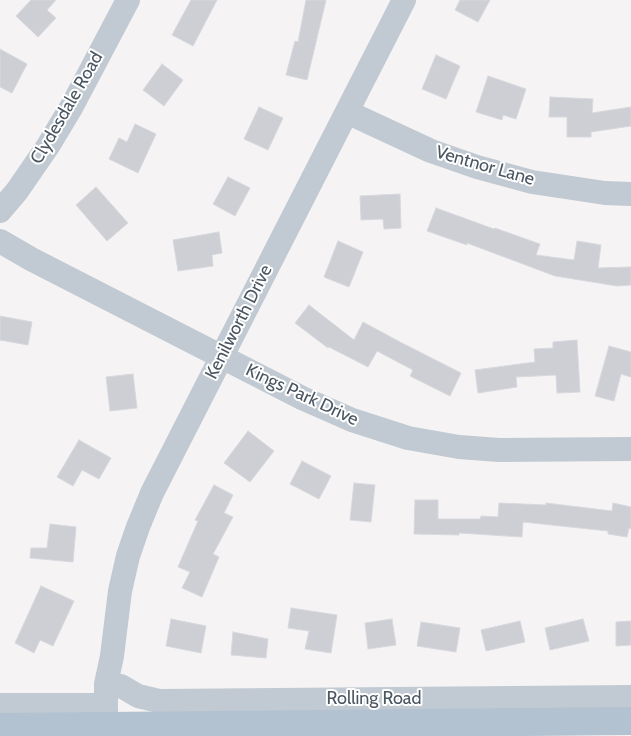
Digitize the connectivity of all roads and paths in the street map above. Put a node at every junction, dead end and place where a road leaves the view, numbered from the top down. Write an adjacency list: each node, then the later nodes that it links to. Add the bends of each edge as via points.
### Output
1 (128, 0): 5 (street, Clydesdale Road, via 72,106 17,191)
2 (404, 0): 3 (street, Kenilworth Drive)
3 (347, 112): 4 (street, Ventnor Lane, via 431,151 477,167 532,182); 7 (street, Kenilworth Drive)
4 (631, 194)
5 (0, 211)
6 (0, 241): 7 (street, Kings Park Drive)
7 (222, 357): 8 (street, Kings Park Drive, via 352,420 408,438 459,448 499,450); 9 (street, Kenilworth Drive, via 152,493 138,527 120,591)
8 (631, 449)
9 (112, 656): 10 (street, Kenilworth Drive); 14 (street, Kenilworth Drive, via 106,684)
10 (120, 686): 11 (street, Rolling Road, via 138,696 159,701); 14 (street, Kenilworth Drive)
11 (631, 697)
12 (0, 705): 14 (street, Rolling Road)
13 (631, 721): 14 (main road, Rolling Road)
14 (113, 726): 15 (main road, Rolling Road)
15 (0, 727)

